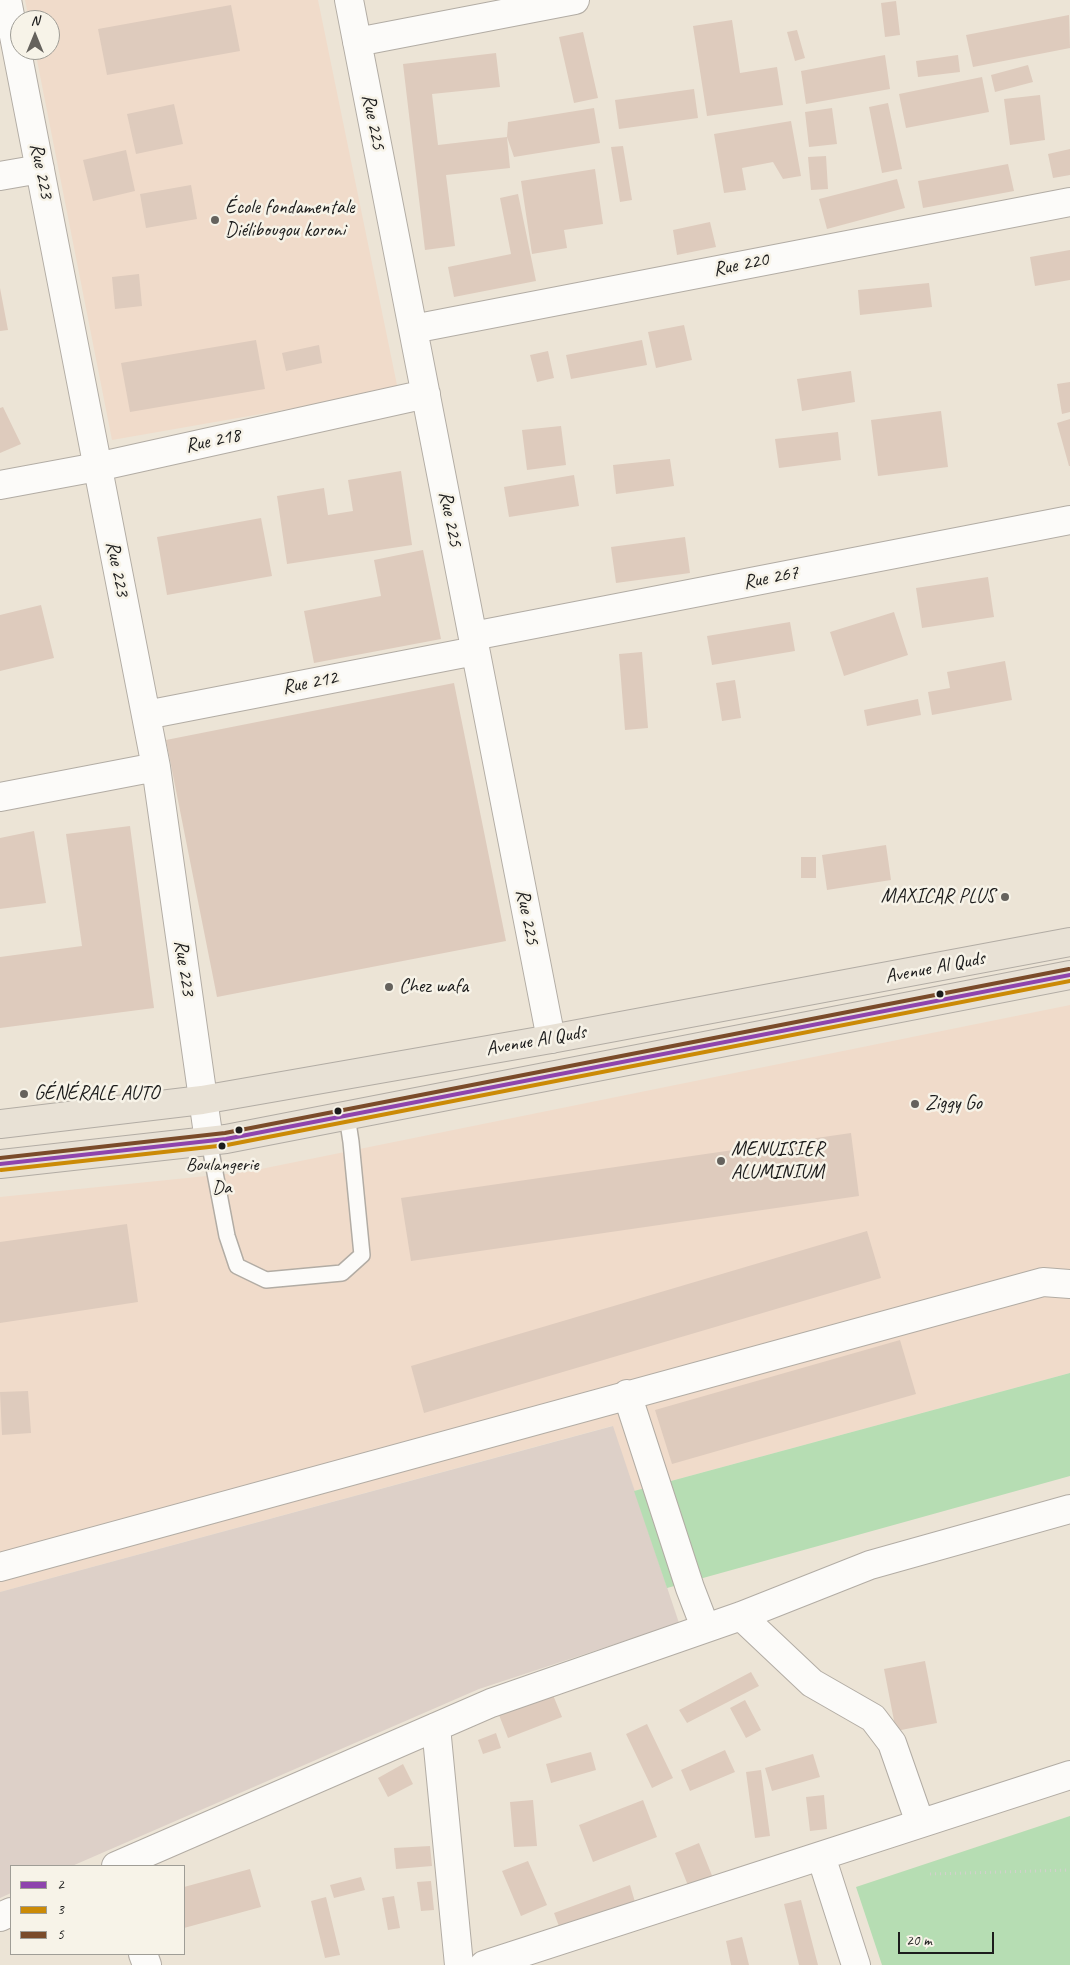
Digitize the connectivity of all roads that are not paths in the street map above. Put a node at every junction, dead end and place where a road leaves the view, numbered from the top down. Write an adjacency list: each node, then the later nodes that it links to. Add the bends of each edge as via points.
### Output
1 (7, 0): 5 (street, Rue 223)
2 (349, 0): 4 (street, Rue 225)
3 (575, 0): 4 (street)
4 (357, 42): 8 (street, Rue 225)
5 (40, 169): 6 (street); 10 (street, Rue 223)
6 (0, 176)
7 (1070, 202): 8 (street, Rue 220)
8 (413, 329): 9 (street, Rue 225)
9 (426, 394): 10 (street, Rue 218); 13 (street, Rue 225)
10 (97, 466): 11 (street, Rue 218); 14 (street, Rue 223)
11 (0, 485)
12 (1070, 520): 13 (street, Rue 267)
13 (474, 644): 14 (street, Rue 212); 19 (street, Rue 225)
14 (146, 715): 15 (street, Rue 223)
15 (156, 768): 16 (street); 20 (street, Rue 223)
16 (0, 797)
17 (1070, 942): 19 (main road, Avenue Al Quds)
18 (1070, 975): 21 (main road, Avenue Al Quds)
19 (551, 1039): 20 (main road, Avenue Al Quds)
20 (202, 1100): 22 (main road, Avenue Al Quds); 23 (street, Rue 223)
21 (347, 1116): 23 (main road, Avenue Al Quds); 23 (lane, via 362,1255 342,1273 266,1280 238,1266 227,1236)
22 (0, 1124)
23 (209, 1141): 24 (main road, Avenue Al Quds)
24 (0, 1164)
25 (1070, 1284): 26 (street, via 1043,1282)
26 (628, 1394): 28 (street); 30 (street)
27 (1070, 1509): 29 (street, via 870,1566)
28 (0, 1567)
29 (741, 1616): 30 (street); 33 (street, via 812,1682 873,1718 892,1744)
30 (705, 1628): 31 (street, via 492,1703)
31 (436, 1727): 35 (street); 36 (street)
32 (1070, 1775): 33 (street)
33 (920, 1823): 34 (street)
34 (821, 1856): 37 (street); 38 (street)
35 (118, 1865)
36 (459, 1965)
37 (484, 1965)
38 (856, 1965)

